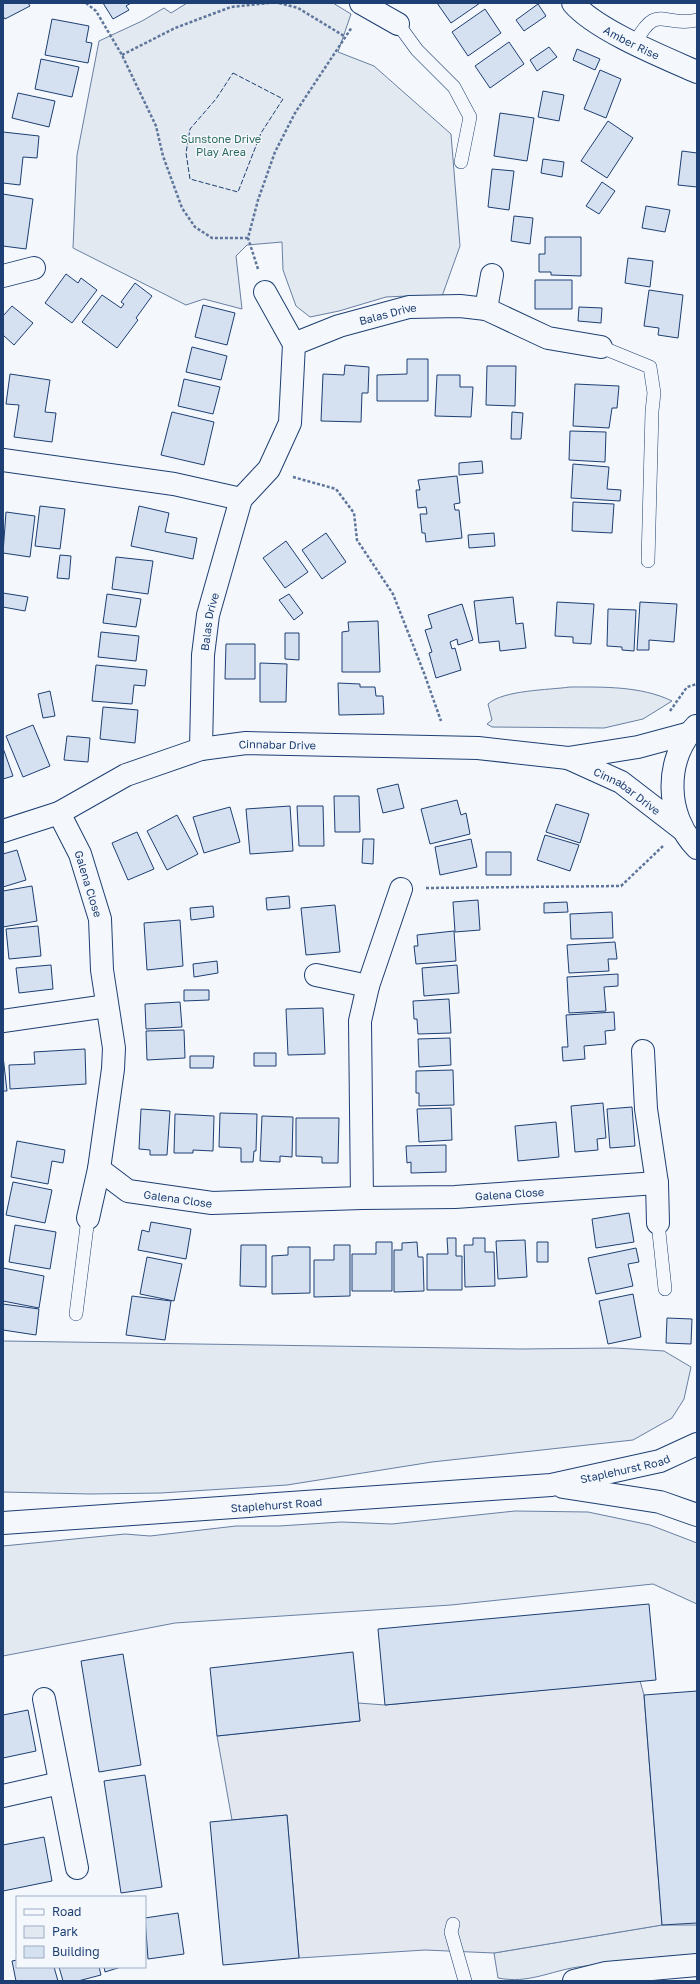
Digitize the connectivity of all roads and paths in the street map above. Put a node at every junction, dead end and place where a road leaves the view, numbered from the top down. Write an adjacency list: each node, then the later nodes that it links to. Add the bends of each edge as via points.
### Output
1 (86, 3): 10 (path, via 96,11)
2 (269, 3): 10 (path, via 231,7 175,28)
3 (279, 3): 8 (path, via 298,8)
4 (572, 3): 9 (street, Amber Rise, via 605,28)
5 (367, 4): 7 (street); 8 (path)
6 (697, 20): 9 (lane, via 659,18 649,21)
7 (398, 24): 12 (lane, via 417,50 454,87 470,117)
8 (344, 36): 13 (path, via 295,113 275,152)
9 (635, 43): 11 (street, Amber Rise)
10 (122, 55): 13 (path, via 156,126 163,156 182,208 195,227 212,238)
11 (697, 72)
12 (461, 162)
13 (248, 238): 17 (path)
14 (34, 268): 16 (street)
15 (492, 275): 18 (street)
16 (3, 276)
17 (265, 292): 19 (street)
18 (486, 309): 19 (street, Balas Drive, via 460,306 409,307 339,326); 20 (street, Balas Drive, via 548,338)
19 (294, 344): 22 (street, Balas Drive, via 290,423)
20 (601, 348): 24 (lane, via 650,367 654,392)
21 (3, 460): 23 (street, via 174,484)
22 (269, 469): 23 (street, Balas Drive); 27 (path, via 336,489 354,513 357,540 393,594)
23 (241, 499): 29 (street, Balas Drive, via 208,615 203,655)
24 (648, 561)
25 (697, 684): 26 (path, via 687,687 670,712)
26 (665, 715)
27 (441, 722)
28 (693, 729): 30 (street, Cinnabar Drive, via 638,747); 32 (street, via 679,751 672,783 674,807)
29 (201, 749): 30 (street, Cinnabar Drive, via 246,743 478,748); 31 (street, Cinnabar Drive, via 126,775)
30 (568, 758): 32 (street, Cinnabar Drive, via 620,782)
31 (59, 813): 33 (street, Cinnabar Drive); 38 (street, Galena Close, via 80,854 100,919 102,970)
32 (682, 829): 34 (street); 35 (path, via 622,886)
33 (3, 831)
34 (697, 848)
35 (401, 889): 37 (street)
36 (316, 975): 37 (street)
37 (368, 986): 43 (street, via 360,1021)
38 (107, 1006): 39 (street); 41 (street, Galena Close, via 114,1048 113,1069)
39 (3, 1021)
40 (643, 1051): 42 (street, via 646,1109)
41 (99, 1169): 43 (street, Galena Close, via 128,1191 212,1203); 44 (street, Galena Close)
42 (657, 1183): 43 (street, Galena Close, via 462,1196); 45 (street)
43 (362, 1198)
44 (88, 1218): 47 (lane)
45 (658, 1223): 46 (lane)
46 (665, 1289)
47 (76, 1314)
48 (697, 1444): 49 (street, Staplehurst Road, via 660,1460)
49 (551, 1485): 50 (street, Staplehurst Road, via 660,1502); 51 (street, Staplehurst Road)
50 (697, 1515)
51 (3, 1523)
52 (44, 1699): 53 (street)
53 (60, 1784): 54 (street); 55 (street)
54 (3, 1796)
55 (77, 1868)
56 (453, 1924): 58 (lane, via 451,1932)
57 (697, 1965): 59 (street, via 606,1973)
58 (465, 1981)
59 (574, 1981)

